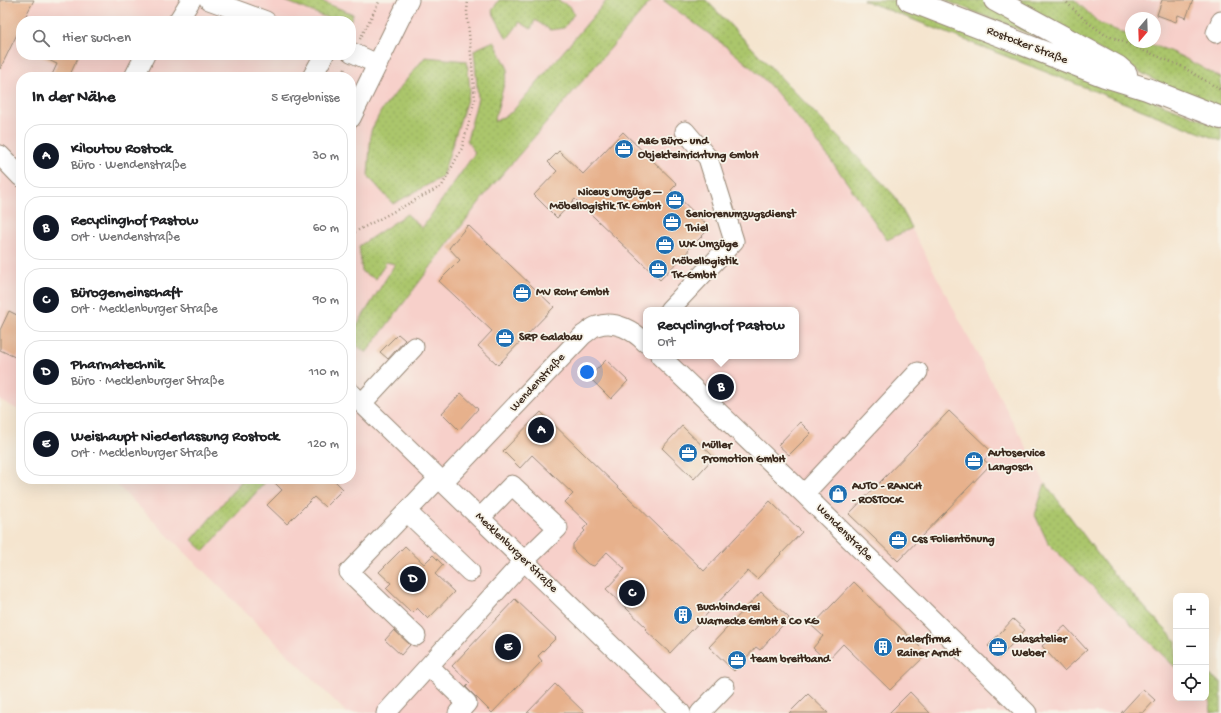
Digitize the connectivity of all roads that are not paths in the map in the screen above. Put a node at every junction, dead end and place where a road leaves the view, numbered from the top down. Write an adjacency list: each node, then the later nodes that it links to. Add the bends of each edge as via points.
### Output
1 (190, 0): 6 (street)
2 (209, 0): 7 (street)
3 (409, 0): 11 (street)
4 (909, 0): 14 (main road, Rostocker Straße, via 1105,76)
5 (995, 0): 14 (main road, Rostocker Straße, via 1118,67)
6 (181, 16)
7 (252, 16)
8 (356, 54): 11 (street)
9 (142, 60): 12 (street)
10 (321, 60): 13 (street)
11 (377, 64): 15 (street)
12 (136, 72)
13 (315, 72)
14 (1146, 89): 16 (main road, Rostocker Straße)
15 (356, 108)
16 (1221, 118)
17 (685, 131): 20 (street, via 708,158 734,241)
18 (0, 155): 19 (street)
19 (16, 172)
20 (672, 307)
21 (643, 337): 26 (street, Wendenstraße, via 611,324 597,326 584,335)
22 (414, 346): 25 (street)
23 (663, 359): 27 (street, Wendenstraße)
24 (918, 372): 27 (street)
25 (356, 398): 26 (street, Mecklenburger Straße)
26 (441, 480): 28 (street, Wendenstraße); 29 (street, Mecklenburger Straße)
27 (804, 494): 39 (street, Wendenstraße)
28 (407, 512): 31 (street); 32 (street, Wendenstraße, via 349,572)
29 (480, 518): 30 (street, Mecklenburger Straße); 30 (street, via 512,485 558,528)
30 (524, 561): 33 (street); 37 (street, Mecklenburger Straße)
31 (470, 572)
32 (416, 636)
33 (430, 667): 35 (street); 36 (street, via 467,703)
34 (725, 687): 38 (street)
35 (386, 713)
36 (458, 713)
37 (681, 713)
38 (700, 713)
39 (1027, 713)

